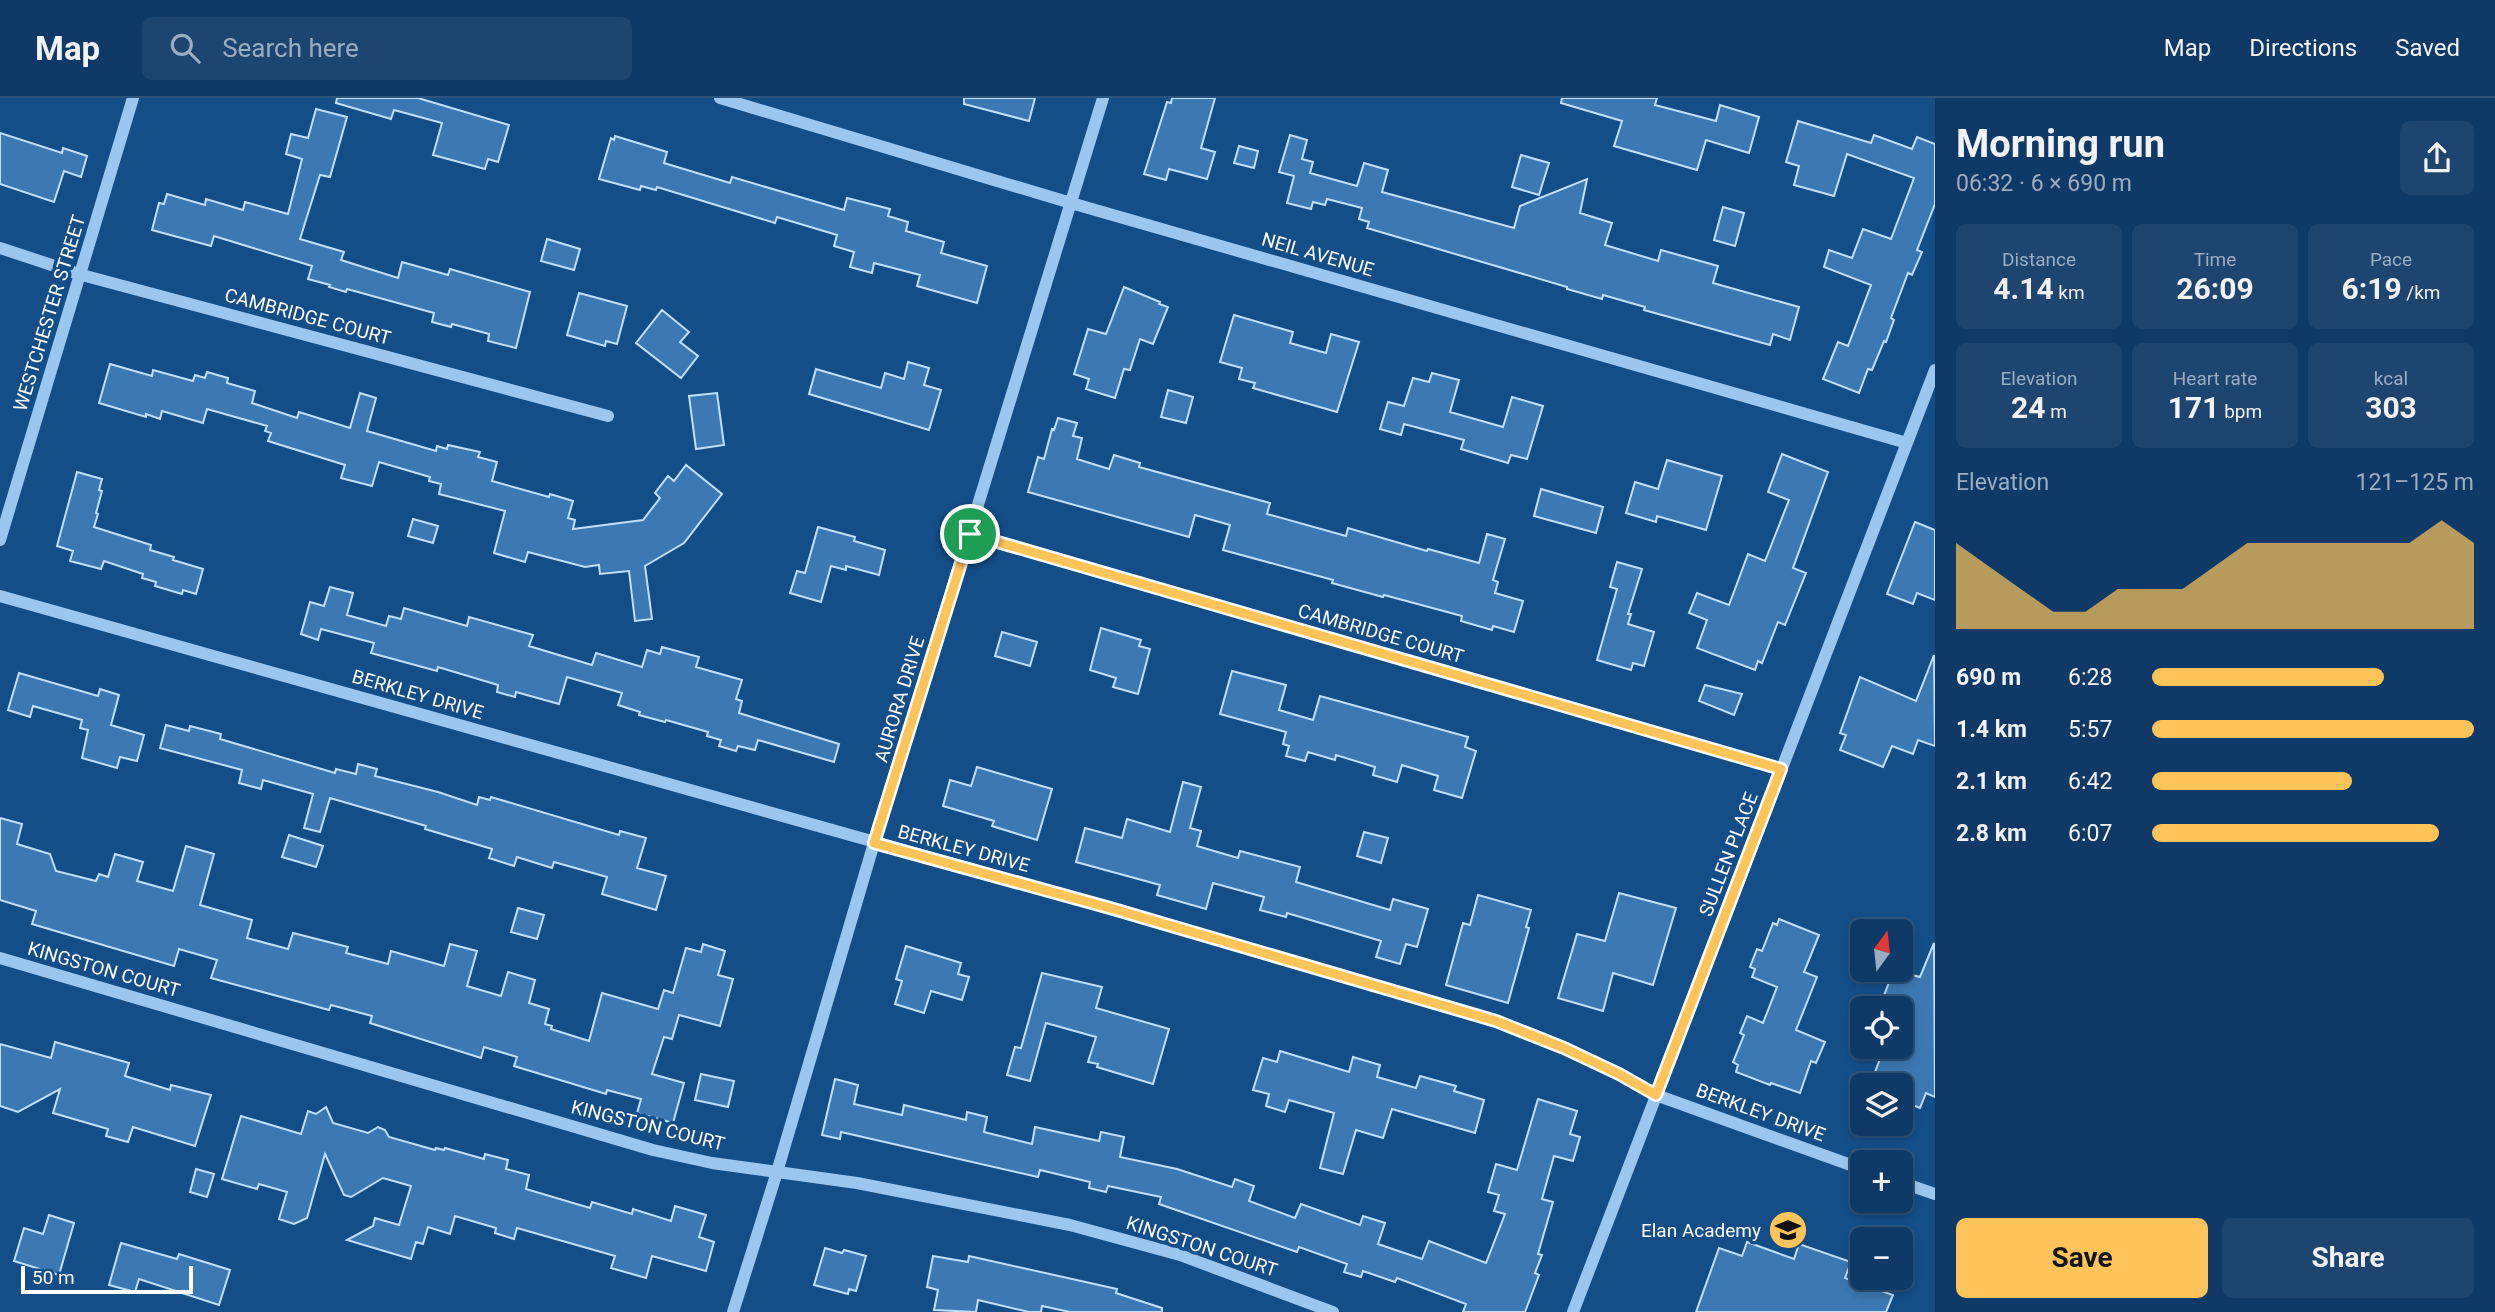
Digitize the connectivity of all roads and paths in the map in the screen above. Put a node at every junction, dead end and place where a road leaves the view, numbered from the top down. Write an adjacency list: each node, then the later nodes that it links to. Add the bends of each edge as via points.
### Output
1 (133, 98): 6 (street, WESTCHESTER STREET)
2 (720, 98): 4 (street, NEIL AVENUE)
3 (1103, 98): 4 (street, AURORA DRIVE)
4 (1071, 203): 9 (street, NEIL AVENUE); 10 (street, AURORA DRIVE)
5 (0, 248): 6 (street, CAMBRIDGE COURT)
6 (82, 275): 8 (street, CAMBRIDGE COURT); 11 (street, WESTCHESTER STREET)
7 (1935, 370): 9 (street, SULLEN PLACE)
8 (608, 416)
9 (1907, 443): 13 (street, SULLEN PLACE)
10 (970, 534): 13 (street, CAMBRIDGE COURT); 14 (street, AURORA DRIVE)
11 (0, 540)
12 (0, 596): 14 (street, BERKLEY DRIVE)
13 (1781, 769): 16 (street, SULLEN PLACE)
14 (874, 843): 16 (street, BERKLEY DRIVE, via 1496,1021 1564,1048); 18 (street, AURORA DRIVE)
15 (0, 958): 18 (street, KINGSTON COURT, via 653,1150)
16 (1656, 1095): 17 (street, BERKLEY DRIVE); 23 (street, SULLEN PLACE)
17 (1850, 1165)
18 (777, 1172): 21 (street, AURORA DRIVE); 22 (street, KINGSTON COURT, via 1070,1225 1180,1255)
19 (1913, 1187): 20 (street)
20 (1935, 1195)
21 (733, 1312)
22 (1333, 1312)
23 (1573, 1312)

